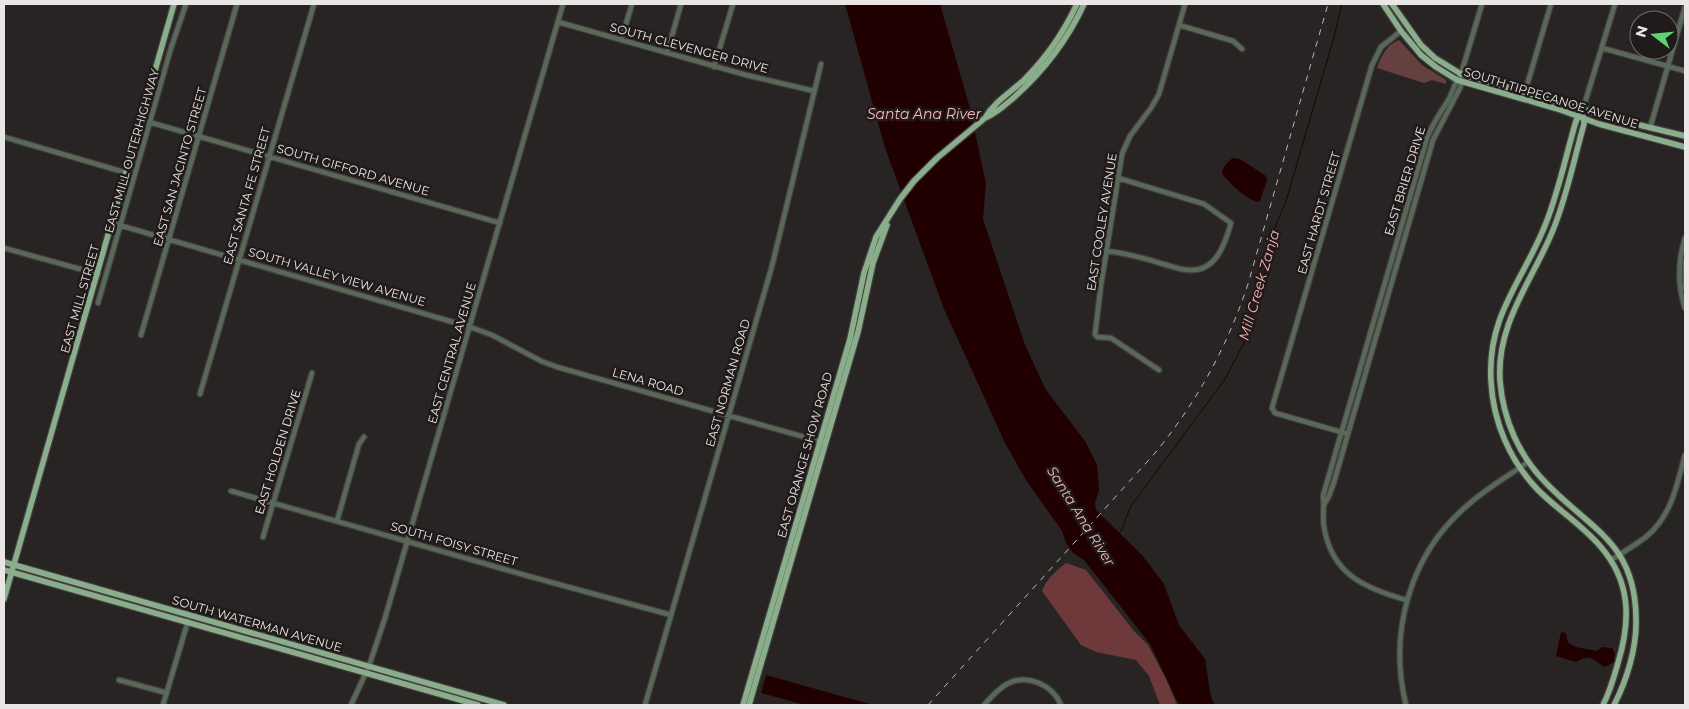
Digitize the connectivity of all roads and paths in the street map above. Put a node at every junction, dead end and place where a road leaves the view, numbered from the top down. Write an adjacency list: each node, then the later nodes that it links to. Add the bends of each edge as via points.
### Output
1 (174, 4): 38 (main road, EAST MILL STREET)
2 (186, 4): 39 (street, EAST MILL OUTERHIGHWAY)
3 (237, 4): 44 (street, EAST SAN JACINTO STREET)
4 (314, 4): 46 (street, EAST SANTA FE STREET)
5 (563, 4): 18 (street, EAST CENTRAL AVENUE)
6 (632, 4): 22 (street)
7 (681, 4): 25 (street)
8 (733, 4): 28 (street)
9 (1077, 4): 31 (main road)
10 (1084, 4): 31 (main road, via 1058,50)
11 (1186, 4): 19 (street, EAST COOLEY AVENUE)
12 (1383, 4): 21 (main road, SOUTH TIPPECANOE AVENUE)
13 (1392, 4): 20 (main road, SOUTH TIPPECANOE AVENUE)
14 (1482, 4): 30 (street, EAST BRIER DRIVE)
15 (1551, 4): 34 (street)
16 (1614, 4): 24 (street)
17 (1685, 7): 27 (street)
18 (558, 22): 22 (street, SOUTH CLEVENGER DRIVE); 50 (street, EAST CENTRAL AVENUE)
19 (1179, 25): 23 (street, via 1233,42); 48 (street, EAST COOLEY AVENUE, via 1159,94 1126,144)
20 (1407, 27): 21 (main road); 30 (main road, SOUTH TIPPECANOE AVENUE, via 1428,51)
21 (1401, 31): 32 (main road, SOUTH TIPPECANOE AVENUE, via 1428,61); 68 (street, EAST HARDT STREET, via 1381,47 1372,65 1273,411)
22 (621, 40): 25 (street, SOUTH CLEVENGER DRIVE)
23 (1242, 48)
24 (1602, 48): 27 (street); 35 (street)
25 (667, 53): 28 (street, SOUTH CLEVENGER DRIVE)
26 (821, 64): 33 (street, EAST NORMAN ROAD)
27 (1668, 66): 29 (street); 40 (street)
28 (714, 67): 33 (street, SOUTH CLEVENGER DRIVE)
29 (1685, 71)
30 (1461, 74): 32 (street, EAST BRIER DRIVE); 34 (main road, SOUTH TIPPECANOE AVENUE)
31 (1030, 78): 71 (main road, EAST ORANGE SHOW ROAD, via 993,114 927,168 907,190 876,237 864,272 858,332)
32 (1460, 81): 36 (main road, SOUTH TIPPECANOE AVENUE); 68 (street, EAST BRIER DRIVE, via 1427,138); 69 (street, EAST BRIER DRIVE, via 1434,140)
33 (814, 91): 67 (street, EAST NORMAN ROAD, via 772,266)
34 (1526, 92): 35 (main road, SOUTH TIPPECANOE AVENUE)
35 (1584, 109): 36 (main road); 37 (main road); 40 (main road, SOUTH TIPPECANOE AVENUE)
36 (1578, 116): 37 (main road, SOUTH TIPPECANOE AVENUE); 74 (main road, via 1545,224 1504,307 1493,342 1494,406 1502,434)
37 (1585, 119): 41 (main road, SOUTH TIPPECANOE AVENUE); 73 (main road, via 1554,229 1513,310 1503,344 1500,374 1503,403)
38 (142, 120): 39 (street, SOUTH GIFFORD AVENUE); 47 (main road, EAST MILL STREET)
39 (150, 123): 44 (street, SOUTH GIFFORD AVENUE); 51 (street, EAST MILL OUTERHIGHWAY)
40 (1650, 128): 41 (main road); 42 (main road, SOUTH TIPPECANOE AVENUE)
41 (1639, 135): 45 (main road, SOUTH TIPPECANOE AVENUE)
42 (1685, 136)
43 (4, 137): 47 (street)
44 (199, 137): 46 (street, SOUTH GIFFORD AVENUE); 53 (street, EAST SAN JACINTO STREET)
45 (1685, 147)
46 (269, 157): 50 (street, SOUTH GIFFORD AVENUE); 56 (street, EAST SANTA FE STREET)
47 (127, 173): 49 (main road, EAST MILL STREET)
48 (1118, 178): 55 (street, EAST COOLEY AVENUE); 55 (street, via 1207,205 1231,223 1226,242 1216,257 1205,267 1193,270)
49 (112, 223): 51 (street, SOUTH VALLEY VIEW AVENUE); 58 (main road, EAST MILL STREET)
50 (500, 223): 62 (street, EAST CENTRAL AVENUE)
51 (121, 226): 53 (street, SOUTH VALLEY VIEW AVENUE); 60 (street, EAST MILL OUTERHIGHWAY)
52 (1685, 238): 61 (street, via 1679,280)
53 (170, 239): 56 (street, SOUTH VALLEY VIEW AVENUE); 63 (street, EAST SAN JACINTO STREET)
54 (4, 248): 58 (street)
55 (1106, 251): 64 (street, EAST COOLEY AVENUE, via 1095,334 1111,338)
56 (240, 259): 62 (street, SOUTH VALLEY VIEW AVENUE); 66 (street, EAST SANTA FE STREET)
57 (1685, 262): 59 (street)
58 (98, 274): 84 (main road, EAST MILL STREET)
59 (1685, 288)
60 (98, 304)
61 (1685, 308)
62 (470, 327): 67 (street, LENA ROAD, via 557,367); 80 (street, EAST CENTRAL AVENUE)
63 (142, 335)
64 (1159, 370)
65 (312, 373): 76 (street, EAST HOLDEN DRIVE)
66 (200, 394)
67 (729, 416): 71 (street, LENA ROAD); 88 (street, EAST NORMAN ROAD)
68 (1342, 432): 69 (street); 77 (street, EAST BRIER DRIVE, via 1323,496)
69 (1348, 434): 77 (street, EAST BRIER DRIVE)
70 (364, 437): 78 (street, via 359,444)
71 (823, 442): 93 (main road, EAST ORANGE SHOW ROAD)
72 (1685, 455): 81 (street, via 1672,501 1662,520 1647,536)
73 (1528, 462): 74 (street); 81 (main road, via 1552,489 1602,533)
74 (1520, 468): 82 (main road); 87 (street, via 1468,504 1446,527 1418,568)
75 (231, 491): 76 (street, SOUTH FOISY STREET)
76 (273, 502): 78 (street, SOUTH FOISY STREET); 79 (street, EAST HOLDEN DRIVE)
77 (1324, 503): 87 (street, EAST BRIER DRIVE, via 1327,540 1346,572 1368,588)
78 (337, 521): 80 (street, SOUTH FOISY STREET)
79 (263, 537)
80 (408, 541): 88 (street, SOUTH FOISY STREET); 94 (street, EAST CENTRAL AVENUE)
81 (1620, 555): 82 (street); 109 (main road, via 1634,587 1636,632 1630,661)
82 (1611, 560): 108 (main road, via 1625,595 1626,633)
83 (4, 562): 84 (main road, SOUTH WATERMAN AVENUE)
84 (13, 568): 85 (main road, SOUTH WATERMAN AVENUE); 86 (main road, EAST MILL STREET); 89 (main road, SOUTH WATERMAN AVENUE); 90 (main road, SOUTH WATERMAN AVENUE)
85 (4, 570)
86 (4, 599)
87 (1406, 600): 107 (street, via 1399,654)
88 (671, 614): 102 (street, EAST NORMAN ROAD)
89 (190, 615): 90 (street); 92 (main road, SOUTH WATERMAN AVENUE)
90 (188, 623): 91 (main road, SOUTH WATERMAN AVENUE); 97 (street)
91 (267, 645): 92 (main road, via 270,642); 95 (main road, SOUTH WATERMAN AVENUE)
92 (298, 646): 94 (main road, SOUTH WATERMAN AVENUE)
93 (761, 654): 103 (main road, EAST ORANGE SHOW ROAD); 104 (main road, EAST ORANGE SHOW ROAD)
94 (368, 666): 95 (street, EAST CENTRAL AVENUE); 101 (main road, SOUTH WATERMAN AVENUE)
95 (365, 673): 99 (street, EAST CENTRAL AVENUE); 100 (main road, SOUTH WATERMAN AVENUE)
96 (119, 680): 97 (street)
97 (167, 692): 98 (street)
98 (163, 705)
99 (351, 705)
100 (478, 705)
101 (504, 705)
102 (645, 705)
103 (743, 705)
104 (749, 705)
105 (984, 705): 106 (street, via 1004,686 1021,680 1046,687)
106 (1061, 705)
107 (1406, 705)
108 (1603, 705)
109 (1614, 705)

